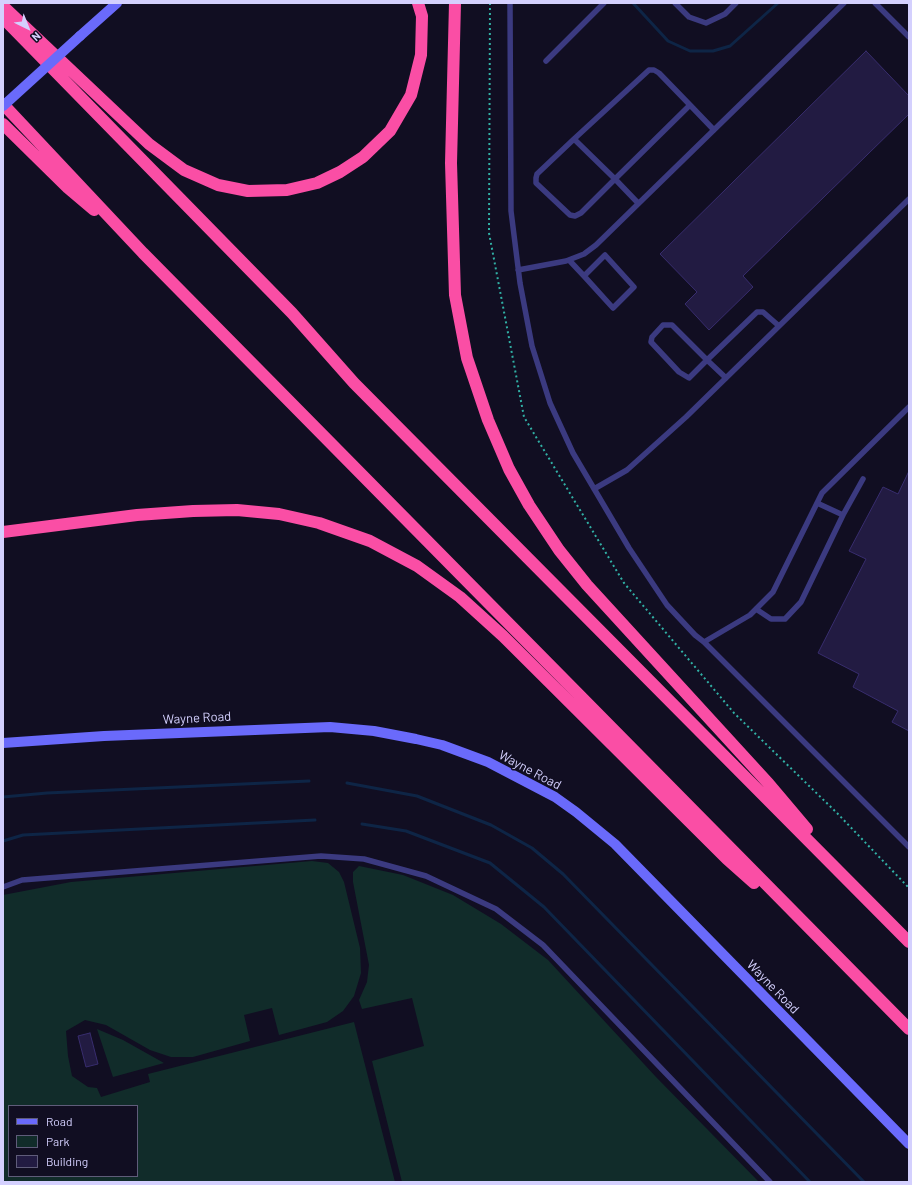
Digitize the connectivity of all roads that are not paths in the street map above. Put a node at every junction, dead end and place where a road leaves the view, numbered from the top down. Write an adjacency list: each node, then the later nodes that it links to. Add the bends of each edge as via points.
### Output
1 (117, 3): 14 (main road, bridge)
2 (418, 3): 10 (highway, via 422,16 421,55 411,95 390,131 364,157 317,183 287,190 248,191 218,185 184,170 149,144)
3 (455, 3): 40 (highway, via 451,163 455,295 467,358 488,420 509,469 558,550 587,585 769,784)
4 (510, 3): 24 (lane, via 511,211)
5 (604, 3): 13 (lane)
6 (674, 3): 7 (lane, via 689,17 706,23 725,14)
7 (736, 3)
8 (844, 3): 17 (lane)
9 (876, 3): 12 (lane)
10 (3, 6)
11 (3, 18): 40 (highway, via 292,313 354,383)
12 (909, 37)
13 (546, 61)
14 (3, 105): 22 (highway)
15 (690, 105): 17 (lane); 18 (lane, via 659,73 649,70); 19 (lane)
16 (3, 124): 22 (highway, via 68,188)
17 (714, 130): 21 (lane)
18 (574, 139): 19 (lane); 19 (lane, via 537,174 536,183 570,215 575,216)
19 (615, 179): 21 (lane)
20 (909, 199): 26 (lane)
21 (638, 203): 23 (lane, via 584,254)
22 (143, 253): 42 (highway)
23 (569, 260): 24 (lane); 25 (lane)
24 (518, 270): 31 (lane, via 532,346 550,403 573,453)
25 (584, 276): 25 (lane, via 613,308 634,287 605,255)
26 (779, 326): 27 (lane, via 763,312 757,312); 28 (lane)
27 (707, 360): 27 (lane, via 686,378 651,342 652,337 663,325 672,325); 28 (lane)
28 (726, 378): 31 (lane, via 686,418 627,470)
29 (909, 407): 32 (lane, via 822,493)
30 (862, 479): 33 (lane)
31 (594, 489): 36 (lane, via 629,548 667,604 694,635)
32 (817, 503): 33 (lane); 35 (lane, via 773,592)
33 (843, 515): 35 (lane, via 801,602 786,619 771,619)
34 (3, 532): 42 (highway, via 137,515 237,510 279,514 320,523 370,541 417,566 460,597 504,636 726,859)
35 (756, 609): 36 (lane)
36 (704, 642): 38 (lane)
37 (3, 742): 44 (main road, Wayne Road, via 330,727 374,731 416,739 488,762 555,798 615,844)
38 (909, 847)
39 (3, 887): 45 (lane, via 22,880 321,856 364,859 426,876 496,909 543,945)
40 (868, 900): 41 (highway)
41 (909, 942)
42 (828, 948): 43 (highway)
43 (909, 1029)
44 (909, 1144)
45 (770, 1182)

